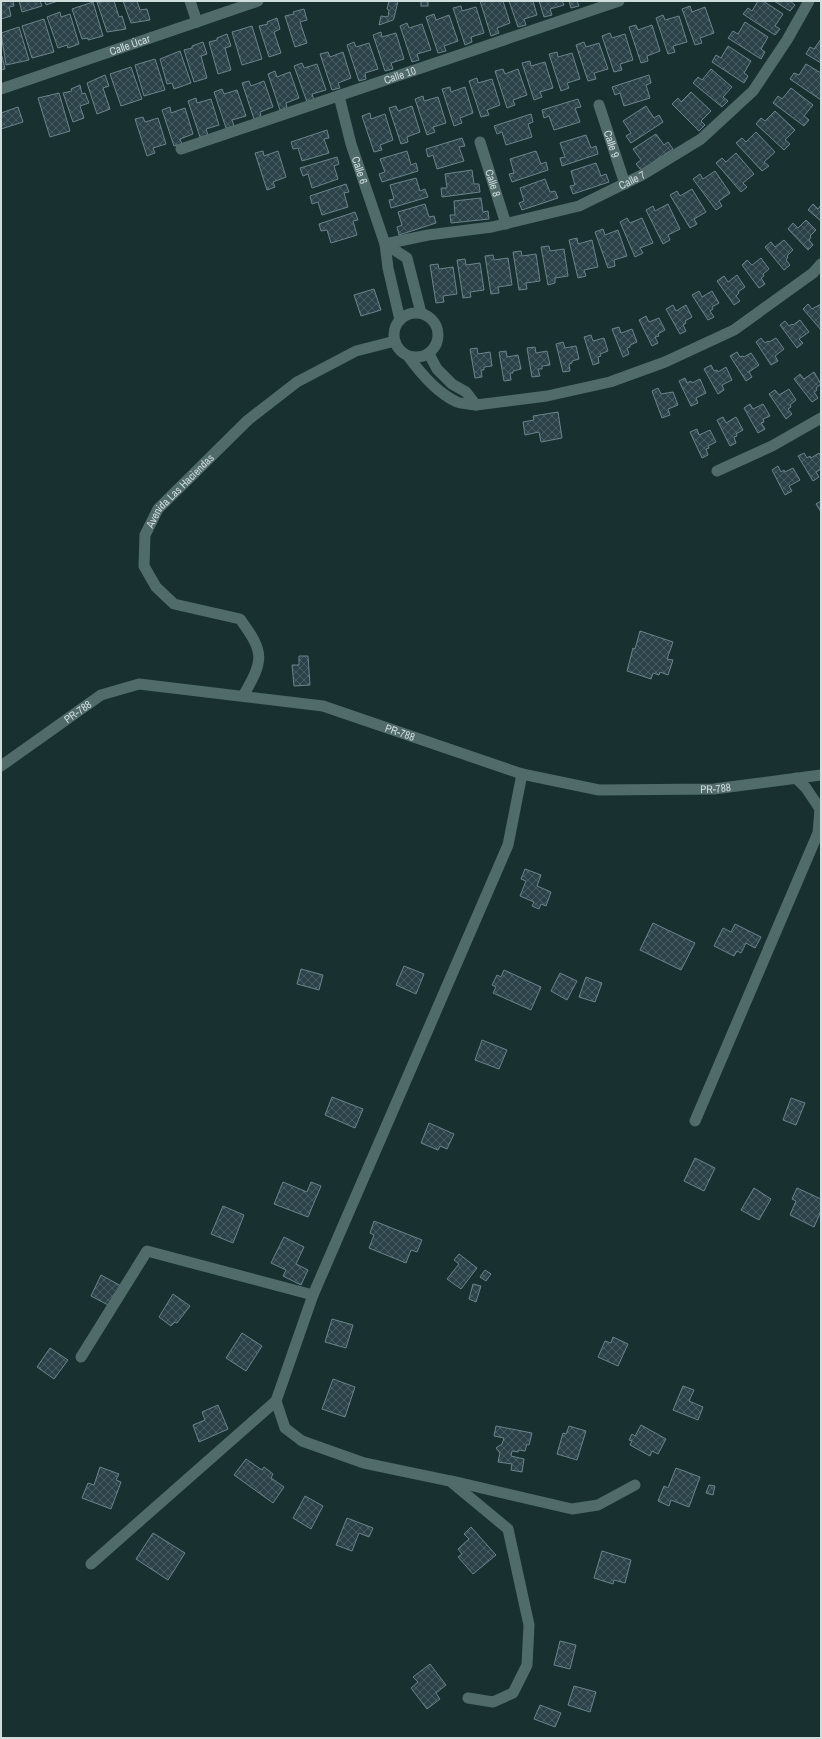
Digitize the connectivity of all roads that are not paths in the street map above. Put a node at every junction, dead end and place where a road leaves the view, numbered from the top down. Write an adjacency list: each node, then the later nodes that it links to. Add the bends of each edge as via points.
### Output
1 (190, 1): 5 (street)
2 (258, 1): 5 (street, Calle Úcar)
3 (619, 1): 7 (street, Calle 10)
4 (810, 1): 11 (street, Calle 7, via 753,91 701,139)
5 (197, 22): 6 (street, Calle Úcar)
6 (1, 89)
7 (339, 96): 10 (street, Calle 10); 13 (street, Calle 6, via 351,144)
8 (599, 105): 11 (street, Calle 9)
9 (480, 142): 12 (street, Calle 8)
10 (181, 149)
11 (625, 184): 12 (street, Calle 7, via 579,206)
12 (506, 224): 13 (street, Calle 7)
13 (385, 244): 15 (street, via 407,258); 16 (street, Calle 6)
14 (821, 264): 22 (street, via 734,330 664,362 603,384 547,396)
15 (421, 313): 16 (street, via 413,313); 18 (street, via 433,320 439,334 438,342)
16 (400, 320): 17 (street, via 396,326)
17 (395, 341): 19 (street); 25 (street, Avenida Las Haciendas, via 356,352 297,382 248,420 158,510 145,535 144,566 156,587 174,604 240,619 255,639 260,655 256,675)
18 (429, 354): 19 (street, via 423,357); 20 (street, via 437,368)
19 (408, 356): 21 (street, via 422,376)
20 (452, 384): 21 (street); 22 (street, via 466,392)
21 (444, 393): 22 (street, via 458,402)
22 (476, 405)
23 (821, 418): 24 (street, via 772,446)
24 (717, 471)
25 (243, 696): 26 (street, PR-788 / PR-788, via 139,684 101,695); 27 (street, PR-788 / PR-788, via 323,706)
26 (1, 766)
27 (522, 774): 29 (street, PR-788 / PR-788, via 599,790 714,789); 31 (street, via 508,845)
28 (821, 775): 29 (street, PR-788 / PR-788)
29 (796, 778): 30 (street, via 820,808 818,833)
30 (695, 1121)
31 (313, 1295): 32 (street, via 147,1251); 33 (street)
32 (81, 1357)
33 (276, 1401): 34 (street, via 286,1428 302,1441 364,1463); 36 (street)
34 (450, 1481): 35 (street, via 572,1509 598,1505); 37 (street, via 508,1529 529,1625 527,1665 513,1693 493,1702)
35 (635, 1485)
36 (91, 1564)
37 (468, 1698)

